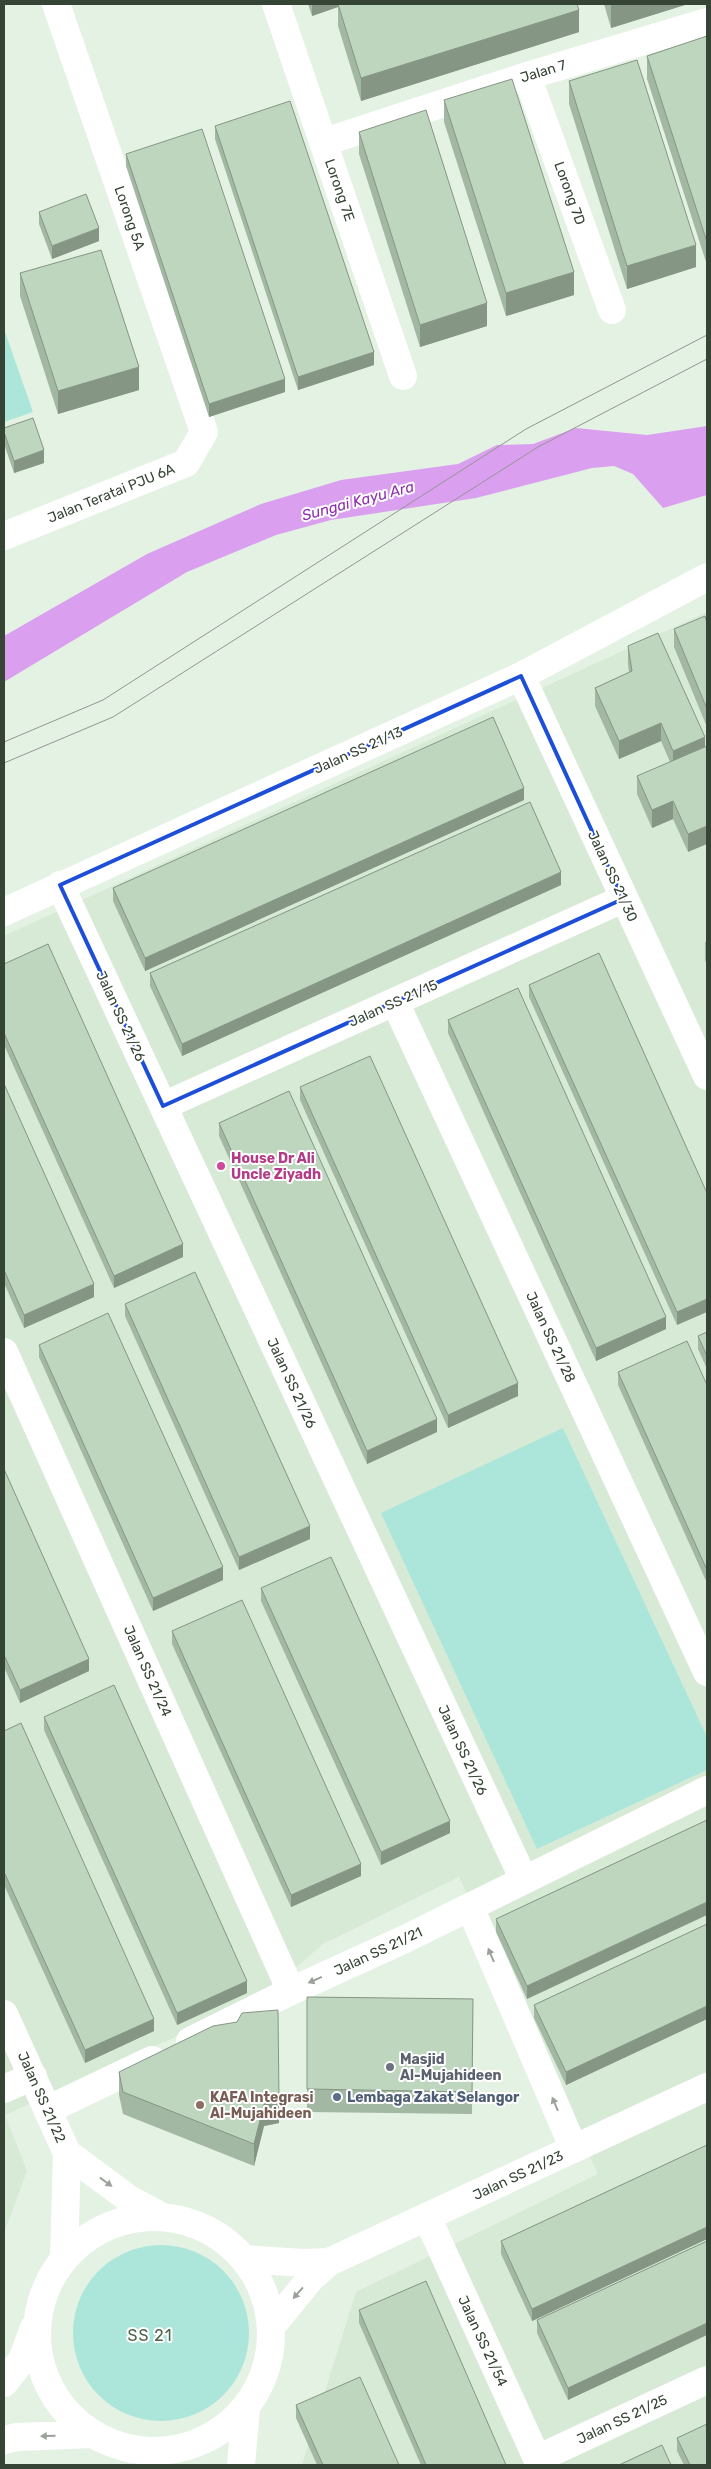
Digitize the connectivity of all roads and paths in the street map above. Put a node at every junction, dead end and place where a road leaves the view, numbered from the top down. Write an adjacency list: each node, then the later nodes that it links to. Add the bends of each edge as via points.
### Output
1 (56, 4): 8 (street, Lorong 5A)
2 (276, 4): 5 (street, Lorong 7E)
3 (707, 22): 4 (street, Jalan 7)
4 (527, 76): 5 (street, Jalan 7); 6 (street, Lorong 7D)
5 (324, 142): 7 (street, Lorong 7E)
6 (612, 310)
7 (404, 376)
8 (204, 432): 9 (street, Jalan Teratai PJU 6A, via 186,463)
9 (4, 536)
10 (707, 577): 11 (street, Jalan SS 21/13)
11 (521, 676): 12 (street, Jalan SS 21/13); 13 (street, Jalan SS 21/30)
12 (60, 885): 14 (street, Jalan SS 21/13); 17 (street, Jalan SS 21/26)
13 (623, 899): 15 (street, Jalan SS 21/15); 16 (street, Jalan SS 21/30)
14 (4, 912)
15 (395, 1002): 17 (street, Jalan SS 21/15); 19 (street, Jalan SS 21/28)
16 (707, 1076)
17 (164, 1106): 21 (street, Jalan SS 21/26)
18 (4, 1352): 23 (street, Jalan SS 21/24)
19 (707, 1672)
20 (707, 1790): 21 (street, Jalan SS 21/21)
21 (524, 1880): 22 (street, Jalan SS 21/21)
22 (470, 1907): 23 (street, Jalan SS 21/21, one-way to 23); 29 (street, one-way to 22)
23 (291, 1991): 28 (street, Jalan SS 21/21)
24 (4, 2014): 25 (street, Jalan SS 21/22)
25 (33, 2076): 27 (street); 28 (street, Jalan SS 21/22)
26 (707, 2088): 29 (street, Jalan SS 21/23)
27 (4, 2089)
28 (47, 2110): 30 (street, Jalan SS 21/22)
29 (574, 2149): 32 (street, Jalan SS 21/23)
30 (67, 2153): 31 (street, Jalan SS 21/22, one-way to 31, via 129,2198); 33 (street, Jalan SS 21/22)
31 (163, 2217): 33 (street, via 133,2218 107,2226); 34 (street, via 193,2224 221,2238)
32 (427, 2217): 35 (street, Jalan SS 21/23); 44 (street, Jalan SS 21/54)
33 (64, 2258): 36 (street, via 47,2287)
34 (244, 2259): 35 (street, Jalan SS 21/23); 37 (street, via 258,2280 267,2303)
35 (329, 2262): 37 (street, Jalan SS 21/23, one-way to 37, via 311,2278)
36 (37, 2319): 39 (street, via 22,2360); 41 (street, via 38,2352 48,2385 66,2414)
37 (271, 2327): 40 (street, via 269,2356 261,2383)
38 (707, 2380): 44 (street, Jalan SS 21/25)
39 (4, 2383)
40 (246, 2408): 43 (street, via 226,2428); 45 (street)
41 (92, 2434): 42 (street, one-way to 42); 43 (street, via 122,2448)
42 (4, 2440)
43 (163, 2459)
44 (538, 2462)
45 (241, 2465)

